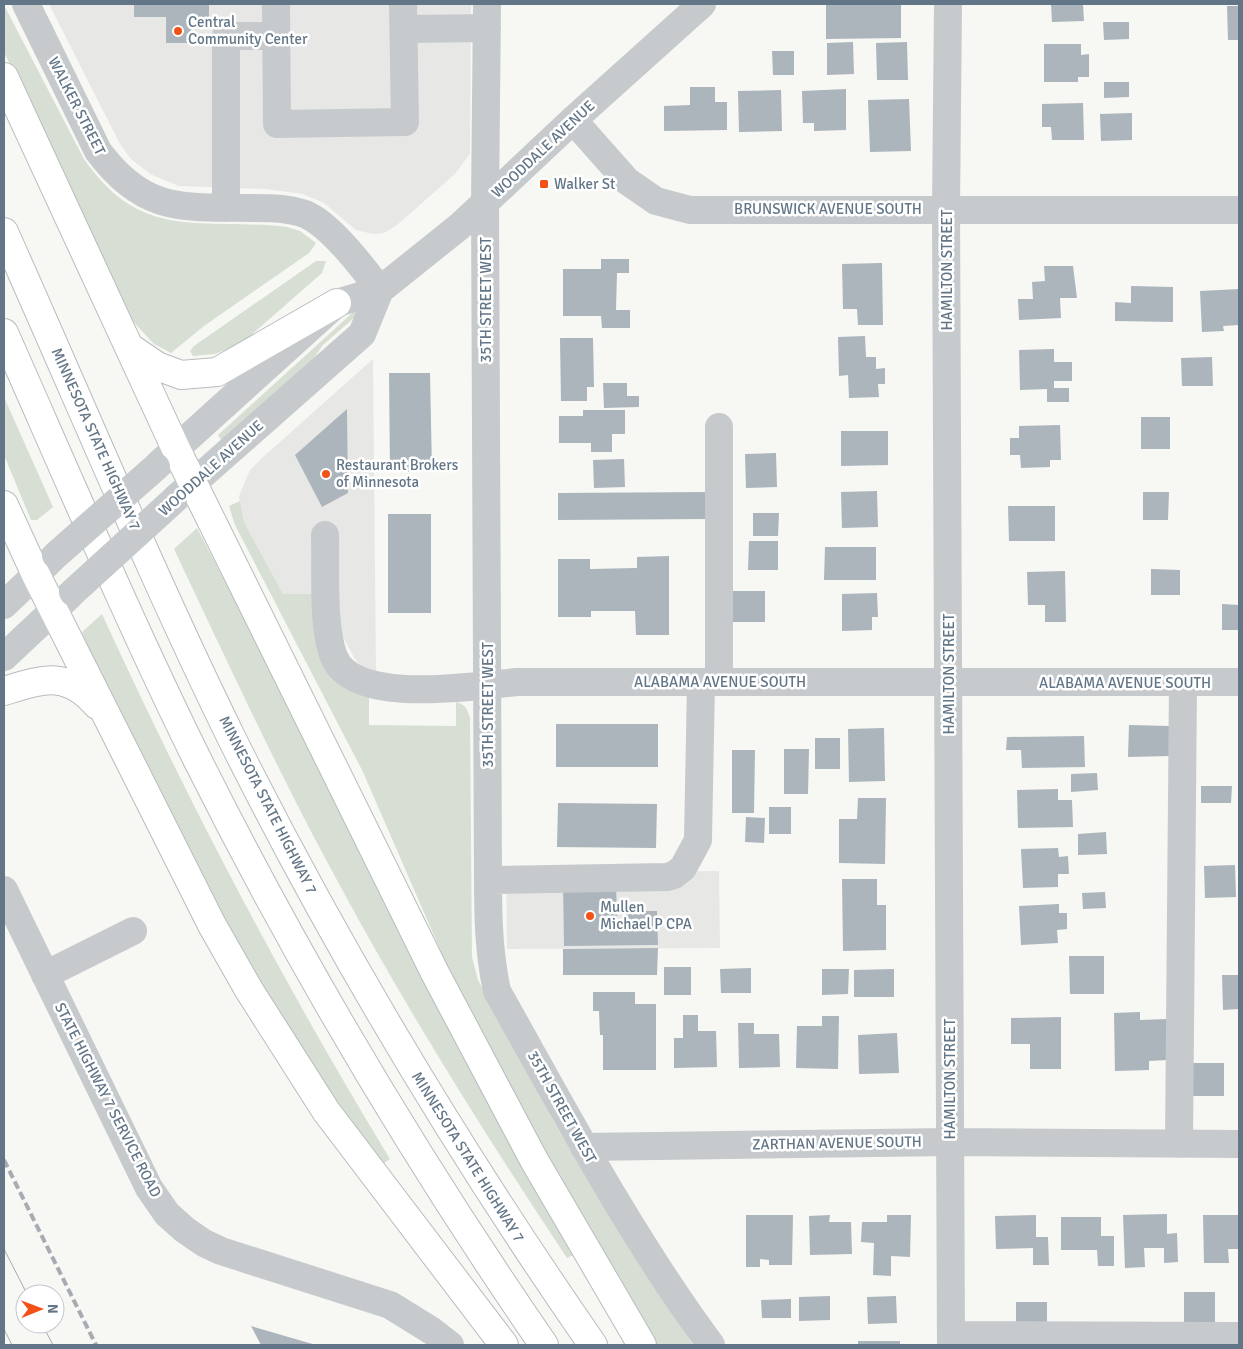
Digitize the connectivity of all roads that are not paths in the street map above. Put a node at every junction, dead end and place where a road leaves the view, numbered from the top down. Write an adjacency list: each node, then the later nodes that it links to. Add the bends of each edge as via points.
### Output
1 (26, 4): 11 (street, WALKER STREET, via 98,151 111,169 146,196 168,205)
2 (276, 4): 7 (street)
3 (702, 4): 9 (street, WOODDALE AVENUE)
4 (948, 4): 12 (street, HAMILTON STREET)
5 (487, 16): 6 (street); 10 (street, 35TH STREET WEST)
6 (404, 17): 7 (street, via 405,122 276,124)
7 (276, 36): 11 (street, via 226,36)
8 (4, 77): 18 (highway)
9 (572, 120): 10 (street, WOODDALE AVENUE); 12 (street, BRUNSWICK AVENUE SOUTH, via 627,181 656,201 690,210)
10 (485, 202): 15 (street, WOODDALE AVENUE); 32 (street, 35TH STREET WEST)
11 (226, 208): 15 (street, WALKER STREET, via 285,208 307,215 347,249)
12 (946, 209): 13 (street, BRUNSWICK AVENUE SOUTH); 31 (street, HAMILTON STREET)
13 (1239, 210)
14 (4, 232): 48 (highway, MINNESOTA STATE HIGHWAY 7, via 233,741 289,848 343,950 460,1147)
15 (380, 290): 16 (street, WOODDALE AVENUE); 21 (street, WOODDALE AVENUE, via 362,334)
16 (336, 303): 18 (highway, via 217,372 181,375 158,366); 20 (street, WOODDALE AVENUE)
17 (4, 333): 47 (highway, via 146,655 256,873 432,1178)
18 (129, 346): 20 (highway)
19 (719, 427): 28 (street)
20 (166, 458): 21 (highway); 24 (street, WOODDALE AVENUE, bridge)
21 (194, 483): 26 (street, WOODDALE AVENUE, bridge); 49 (highway, via 435,972 534,1160)
22 (4, 505): 24 (highway)
23 (326, 536): 32 (street, ALABAMA AVENUE SOUTH, via 328,637 334,659 350,676 393,688)
24 (36, 576): 25 (street, WOODDALE AVENUE); 26 (highway)
25 (4, 605)
26 (54, 611): 27 (street, WOODDALE AVENUE); 34 (highway)
27 (4, 657)
28 (710, 682): 31 (street, ALABAMA AVENUE SOUTH); 32 (street, ALABAMA AVENUE SOUTH, via 517,682); 35 (street, via 698,840 683,868 667,877)
29 (1239, 682): 30 (street, ALABAMA AVENUE SOUTH)
30 (1183, 683): 31 (street, ALABAMA AVENUE SOUTH); 40 (street)
31 (949, 684): 39 (street, HAMILTON STREET)
32 (488, 685): 35 (street, 35TH STREET WEST)
33 (4, 691): 34 (highway, via 46,679 72,683 86,692)
34 (110, 719): 46 (highway, via 212,925 285,1050 380,1186)
35 (488, 880): 42 (street, 35TH STREET WEST, via 488,933 497,991)
36 (4, 890): 38 (street, STATE HIGHWAY 7 SERVICE ROAD)
37 (133, 931): 38 (street)
38 (45, 975): 45 (street, STATE HIGHWAY 7 SERVICE ROAD, via 149,1188 167,1214 185,1230 221,1251 390,1305)
39 (950, 1142): 40 (street, ZARTHAN AVENUE SOUTH); 42 (street, ZARTHAN AVENUE SOUTH); 44 (street, HAMILTON STREET)
40 (1179, 1144): 41 (street, ZARTHAN AVENUE SOUTH)
41 (1239, 1144)
42 (584, 1146): 50 (street, 35TH STREET WEST, via 622,1214)
43 (1239, 1336): 44 (street)
44 (951, 1340)
45 (450, 1345)
46 (504, 1345)
47 (544, 1345)
48 (592, 1345)
49 (642, 1345)
50 (711, 1345)

